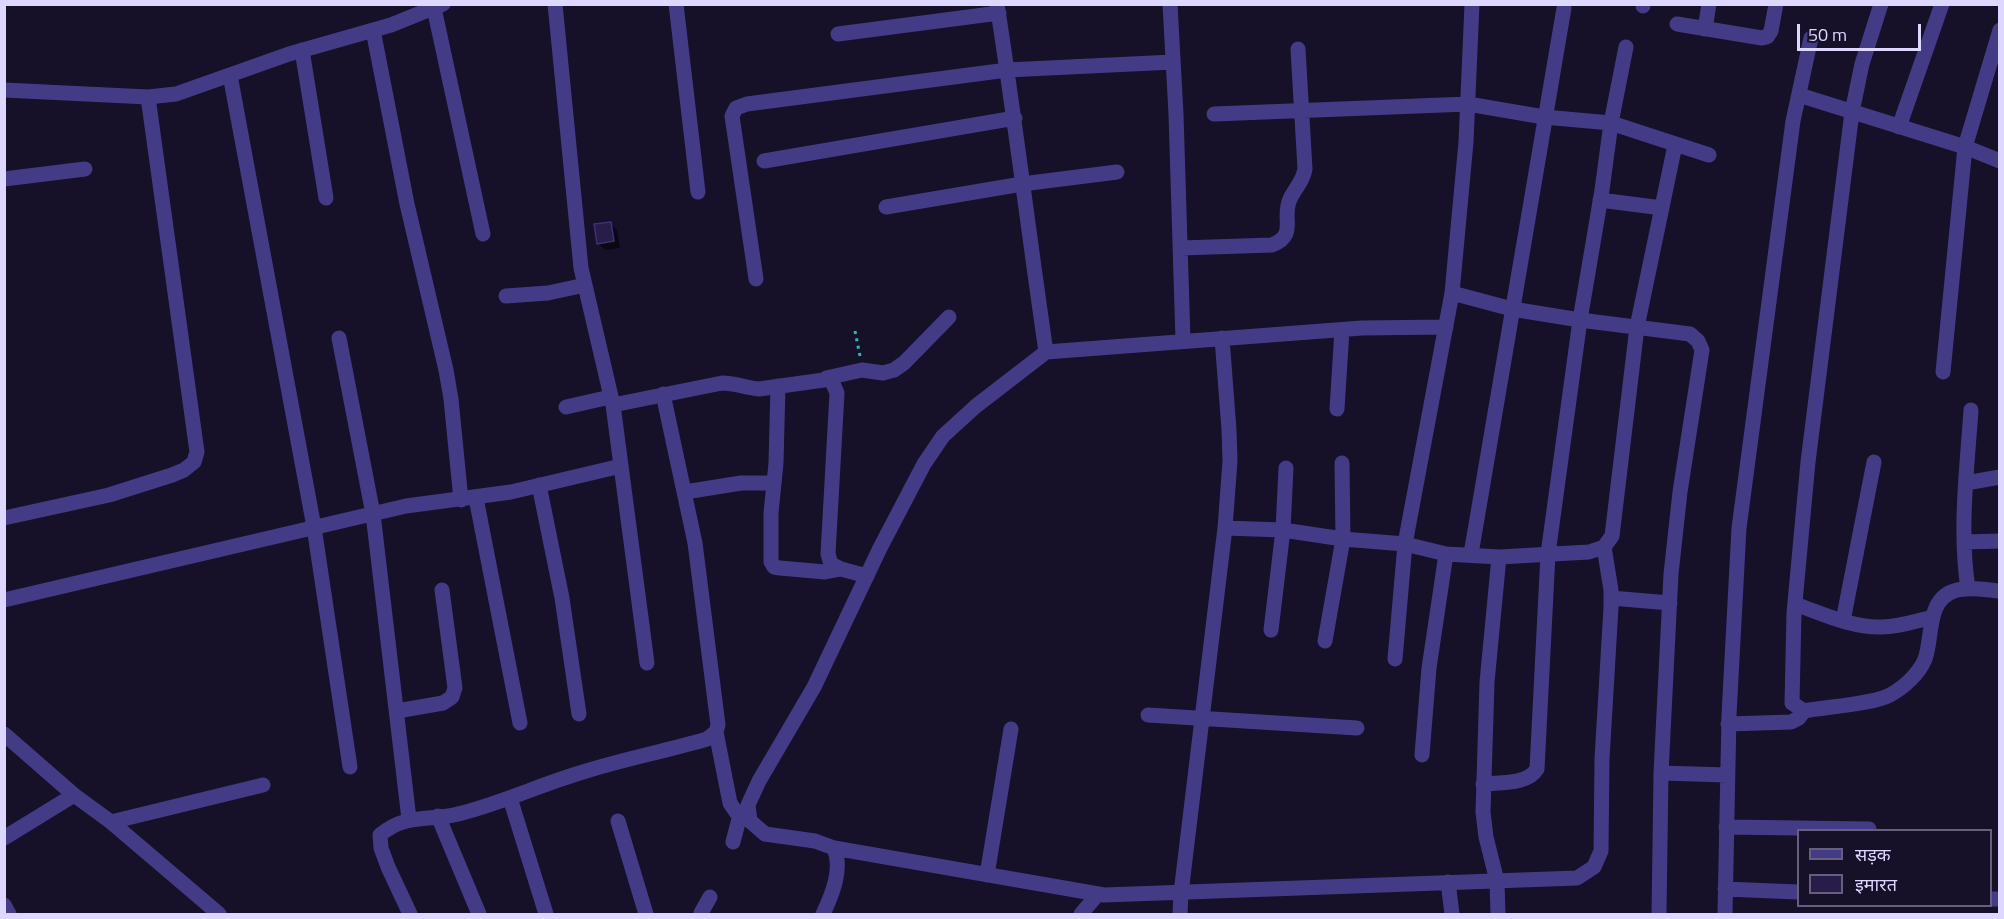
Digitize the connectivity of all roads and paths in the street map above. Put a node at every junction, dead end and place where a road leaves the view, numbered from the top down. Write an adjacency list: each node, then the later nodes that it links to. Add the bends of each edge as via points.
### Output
1 (555, 4): 52 (street)
2 (676, 4): 44 (street)
3 (1170, 4): 21 (street)
4 (1472, 4): 27 (street)
5 (1709, 4): 13 (street)
6 (1776, 4): 13 (street, via 1772,31 1767,37)
7 (1881, 4): 29 (street)
8 (1942, 4): 34 (street)
9 (438, 6): 14 (street); 49 (street)
10 (1564, 8): 31 (street)
11 (998, 9): 16 (street); 22 (street)
12 (1677, 24): 13 (street)
13 (1705, 29)
14 (374, 30): 20 (street); 84 (street, via 407,204 446,370)
15 (2000, 30): 36 (street)
16 (837, 34)
17 (1811, 38): 25 (street)
18 (1626, 48): 33 (street)
19 (1298, 49): 28 (street)
20 (302, 50): 23 (street); 45 (street)
21 (1173, 62): 22 (street); 50 (street)
22 (1007, 70): 32 (street); 51 (street, via 736,108 732,116)
23 (230, 75): 26 (street, via 176,94); 87 (street)
24 (4, 90): 26 (street)
25 (1798, 95): 29 (street); 120 (street, via 1739,528)
26 (148, 98): 86 (street, via 197,452 194,462 172,475 109,495)
27 (1468, 104): 28 (street); 31 (street); 53 (street)
28 (1303, 110): 30 (street); 50 (street, via 1305,170 1290,200 1287,233 1282,241 1272,245)
29 (1852, 112): 34 (street); 107 (street, via 1808,462)
30 (1214, 114)
31 (1544, 117): 33 (street); 55 (street)
32 (1015, 118): 39 (street); 43 (street)
33 (1611, 123): 35 (street); 46 (street)
34 (1899, 127): 36 (street)
35 (1675, 145): 37 (street); 48 (street)
36 (1965, 147): 38 (street); 67 (street)
37 (1709, 155)
38 (2000, 160)
39 (764, 161)
40 (85, 169): 42 (street)
41 (1117, 172): 43 (street)
42 (4, 179)
43 (1022, 184): 47 (street); 65 (street)
44 (698, 192)
45 (326, 198)
46 (1600, 200): 48 (street); 57 (street)
47 (886, 207)
48 (1662, 208): 59 (street)
49 (483, 234)
50 (1180, 248): 64 (street)
51 (756, 279)
52 (585, 285): 54 (street); 71 (street)
53 (1452, 293): 55 (street); 58 (street)
54 (506, 296)
55 (1512, 309): 57 (street); 97 (street)
56 (949, 317): 66 (street, via 894,370)
57 (1580, 320): 59 (street); 96 (street)
58 (1446, 327): 60 (street); 93 (street)
59 (1637, 327): 94 (street, via 1612,536); 106 (street, via 1690,334 1702,350 1680,492)
60 (1342, 330): 63 (street); 73 (street)
61 (855, 332): 66 (path)
62 (339, 338): 85 (street)
63 (1222, 338): 64 (street); 88 (street, via 1230,461)
64 (1183, 340): 65 (street)
65 (1046, 352): 100 (street, via 943,436 924,464)
66 (862, 370): 68 (street)
67 (1943, 372)
68 (826, 378): 69 (street); 99 (street, via 831,379 837,393 828,554 831,564)
69 (778, 386): 70 (street, via 749,389 722,383); 80 (street)
70 (663, 394): 71 (street); 83 (street)
71 (612, 401): 72 (street); 77 (street)
72 (566, 407)
73 (1336, 409)
74 (1971, 410): 81 (street)
75 (1874, 462): 109 (street)
76 (1342, 463): 90 (street)
77 (621, 466): 82 (street); 113 (street)
78 (1286, 468): 89 (street)
79 (2000, 477): 81 (street)
80 (774, 483): 83 (street, via 741,483); 99 (street, via 772,565 825,572)
81 (1966, 483): 92 (street)
82 (539, 485): 84 (street); 116 (street)
83 (685, 492): 123 (street, via 697,555)
84 (468, 499): 85 (street); 119 (street)
85 (373, 514): 87 (street); 114 (street)
86 (4, 518)
87 (314, 527): 105 (street); 126 (street)
88 (1225, 528): 89 (street); 118 (street)
89 (1283, 530): 90 (street); 110 (street)
90 (1343, 539): 93 (street); 111 (street)
91 (2000, 541): 92 (street)
92 (1964, 542): 101 (street)
93 (1405, 544): 95 (street); 112 (street)
94 (1604, 547): 96 (street, via 1589,552); 104 (street)
95 (1446, 554): 97 (street); 125 (street, via 1429,668)
96 (1548, 554): 98 (street); 129 (street, via 1537,769 1525,780)
97 (1471, 555): 98 (street)
98 (1499, 558): 129 (street, via 1486,682)
99 (841, 569): 100 (street)
100 (867, 576): 134 (street, via 814,687 759,781)
101 (1968, 589): 103 (street); 108 (street, via 1943,597)
102 (442, 590): 114 (street, via 452,698)
103 (2000, 591)
104 (1611, 598): 106 (street); 144 (street, via 1601,851 1594,867 1577,879)
105 (4, 600)
106 (1670, 603): 127 (street)
107 (1795, 604): 109 (street); 115 (street, via 1791,698 1795,707)
108 (1933, 617): 109 (street, via 1882,627); 115 (street, via 1925,659 1918,671 1888,696)
109 (1843, 621)
110 (1271, 630)
111 (1325, 640)
112 (1395, 658)
113 (647, 663)
114 (397, 711): 135 (street)
115 (1804, 711): 120 (street, via 1791,722)
116 (579, 714)
117 (1148, 715): 118 (street)
118 (1203, 718): 121 (street); 148 (street)
119 (520, 723)
120 (1728, 724): 128 (street)
121 (1357, 728)
122 (1011, 729): 143 (street)
123 (716, 732): 132 (street, via 708,739 576,774); 134 (street, via 730,803)
124 (4, 734): 131 (street)
125 (1422, 755)
126 (350, 767)
127 (1661, 772): 128 (street); 164 (street)
128 (1728, 775): 138 (street)
129 (1483, 784): 144 (street, via 1486,837)
130 (263, 785): 137 (street)
131 (74, 795): 137 (street); 140 (street)
132 (510, 798): 133 (street, via 459,814); 157 (street)
133 (438, 816): 135 (street); 156 (street)
134 (745, 818): 141 (street); 142 (street, via 765,834 815,841)
135 (409, 819): 155 (street, via 380,835 381,848)
136 (618, 821): 158 (street)
137 (111, 822): 154 (street)
138 (1726, 827): 139 (street); 146 (street)
139 (1869, 829)
140 (4, 838)
141 (733, 842)
142 (834, 848): 143 (street); 159 (street, via 839,868)
143 (987, 875): 149 (street)
144 (1497, 881): 145 (street); 163 (street)
145 (1448, 882): 148 (street); 162 (street)
146 (1725, 889): 147 (street); 165 (street)
147 (1797, 892)
148 (1180, 893): 149 (street); 161 (street)
149 (1098, 894): 160 (street)
150 (711, 897): 152 (street)
151 (4, 905): 153 (street)
152 (699, 914)
153 (9, 915)
154 (219, 915)
155 (410, 915)
156 (479, 915)
157 (546, 915)
158 (646, 915)
159 (823, 915)
160 (1081, 915)
161 (1180, 915)
162 (1452, 915)
163 (1498, 915)
164 (1659, 915)
165 (1725, 915)

